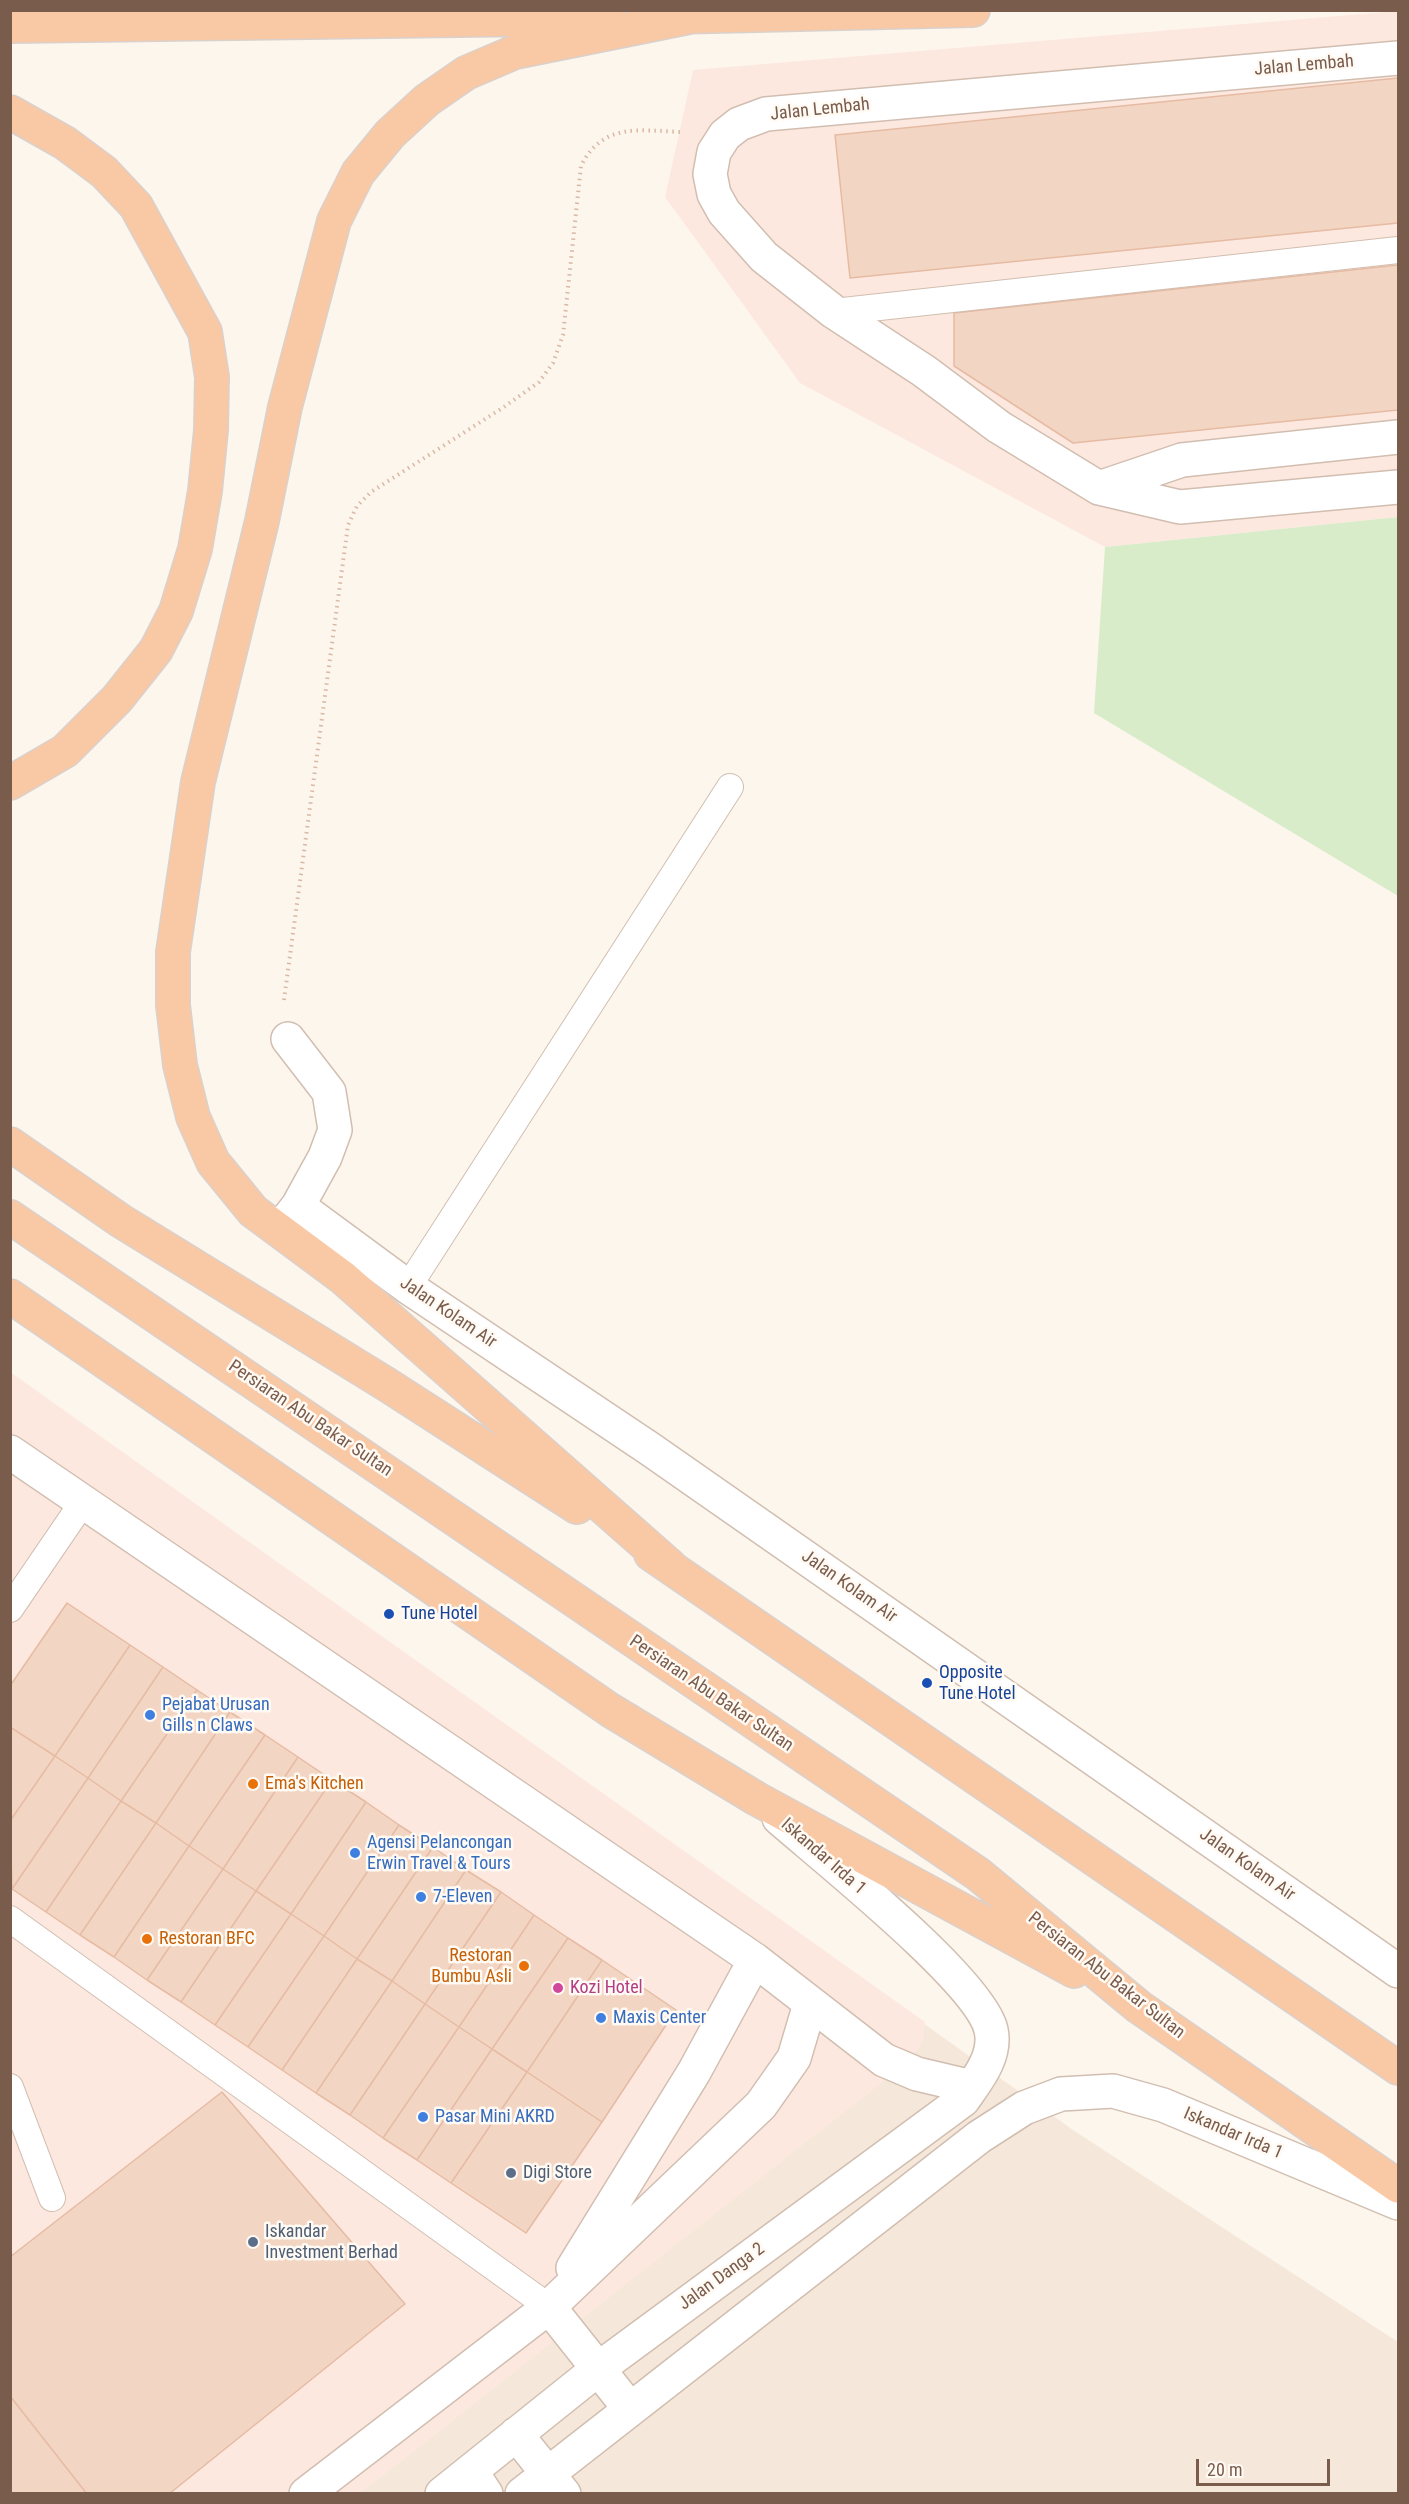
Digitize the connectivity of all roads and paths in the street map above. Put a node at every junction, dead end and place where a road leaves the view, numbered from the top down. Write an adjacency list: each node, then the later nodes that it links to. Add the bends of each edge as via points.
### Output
1 (973, 10): 2 (highway)
2 (689, 17): 3 (highway); 18 (highway, via 515,52 466,73 427,100 390,134 358,173 334,221 285,407 262,521 198,782 173,952 173,1005 180,1065 193,1117 213,1162 253,1211)
3 (10, 26)
4 (1398, 58): 6 (street, Jalan Lembah, via 766,114 739,123)
5 (10, 112): 12 (highway, via 65,143 104,172 136,206 204,332 212,377 204,491 195,549 176,611 156,650 117,699 65,751)
6 (725, 135): 8 (street, via 714,152 710,174 714,194 724,212 764,257); 14 (path, via 615,133 588,152 582,166 563,335 553,363 539,382 372,492 357,506 348,525)
7 (1398, 250): 8 (lane)
8 (834, 312): 11 (street, via 924,371 999,427)
9 (1398, 437): 11 (street, via 1182,460)
10 (1398, 487): 11 (street, via 1180,507)
11 (1100, 489)
12 (10, 783)
13 (730, 787): 19 (lane)
14 (283, 1003)
15 (288, 1039): 18 (street, via 329,1092 335,1130 326,1156)
16 (10, 1143): 23 (highway, via 121,1221)
17 (10, 1217): 30 (highway, Persiaran Abu Bakar Sultan, via 978,1874)
18 (289, 1218): 19 (street, Jalan Kolam Air); 23 (highway, via 342,1277)
19 (408, 1287): 28 (street, Jalan Kolam Air, via 651,1449)
20 (10, 1296): 25 (highway, via 610,1710)
21 (10, 1452): 22 (street)
22 (83, 1502): 24 (lane); 27 (street)
23 (670, 1566): 32 (highway)
24 (10, 1609)
25 (757, 1799): 30 (highway); 31 (street, Iskandar Irda 1, via 902,1926 976,1999 991,2030)
26 (10, 1918): 38 (lane)
27 (755, 1960): 29 (street); 38 (street, via 694,2072)
28 (1398, 1971)
29 (810, 2004): 34 (street, via 884,2060 917,2074); 38 (street, via 794,2058 761,2105)
30 (1139, 2007): 35 (highway, Persiaran Abu Bakar Sultan)
31 (989, 2053): 34 (street, Jalan Danga 2, via 982,2074)
32 (1398, 2068)
33 (10, 2087): 36 (lane)
34 (972, 2087): 39 (street, Jalan Danga 2, via 963,2100)
35 (1398, 2186)
36 (52, 2198)
37 (1398, 2203): 40 (street, Iskandar Irda 1, via 1162,2105 1113,2091 1061,2094 1024,2108 979,2137)
38 (549, 2307): 39 (street); 44 (street)
39 (598, 2369): 40 (street); 41 (street, Jalan Danga 2)
40 (630, 2409): 43 (street)
41 (516, 2434): 42 (street, Jalan Danga 2); 43 (street)
42 (479, 2482): 45 (street, Jalan Danga 2)
43 (556, 2483): 46 (street)
44 (306, 2493)
45 (442, 2493)
46 (522, 2493)

